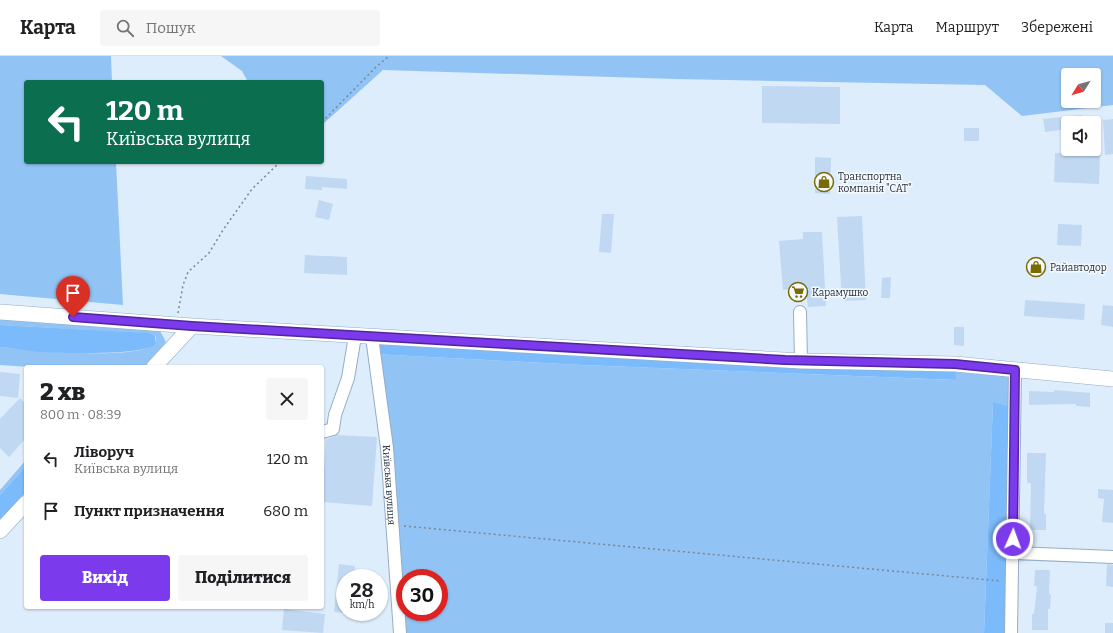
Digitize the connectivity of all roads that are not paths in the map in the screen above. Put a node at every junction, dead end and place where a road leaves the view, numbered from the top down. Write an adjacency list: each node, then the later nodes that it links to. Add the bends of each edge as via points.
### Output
1 (0, 312): 3 (main road)
2 (800, 312): 6 (street)
3 (192, 326): 4 (main road); 7 (main road)
4 (355, 336): 5 (main road); 10 (street, via 348,378 335,415 333,429)
5 (372, 337): 6 (main road); 15 (street, Київська вулиця, via 387,448)
6 (801, 361): 8 (main road, via 955,364)
7 (156, 365)
8 (1015, 370): 9 (main road); 13 (street)
9 (1113, 379)
10 (324, 431)
11 (24, 505): 12 (main road)
12 (0, 531)
13 (1012, 552): 14 (street); 16 (street)
14 (1113, 557)
15 (400, 633)
16 (1011, 633)

